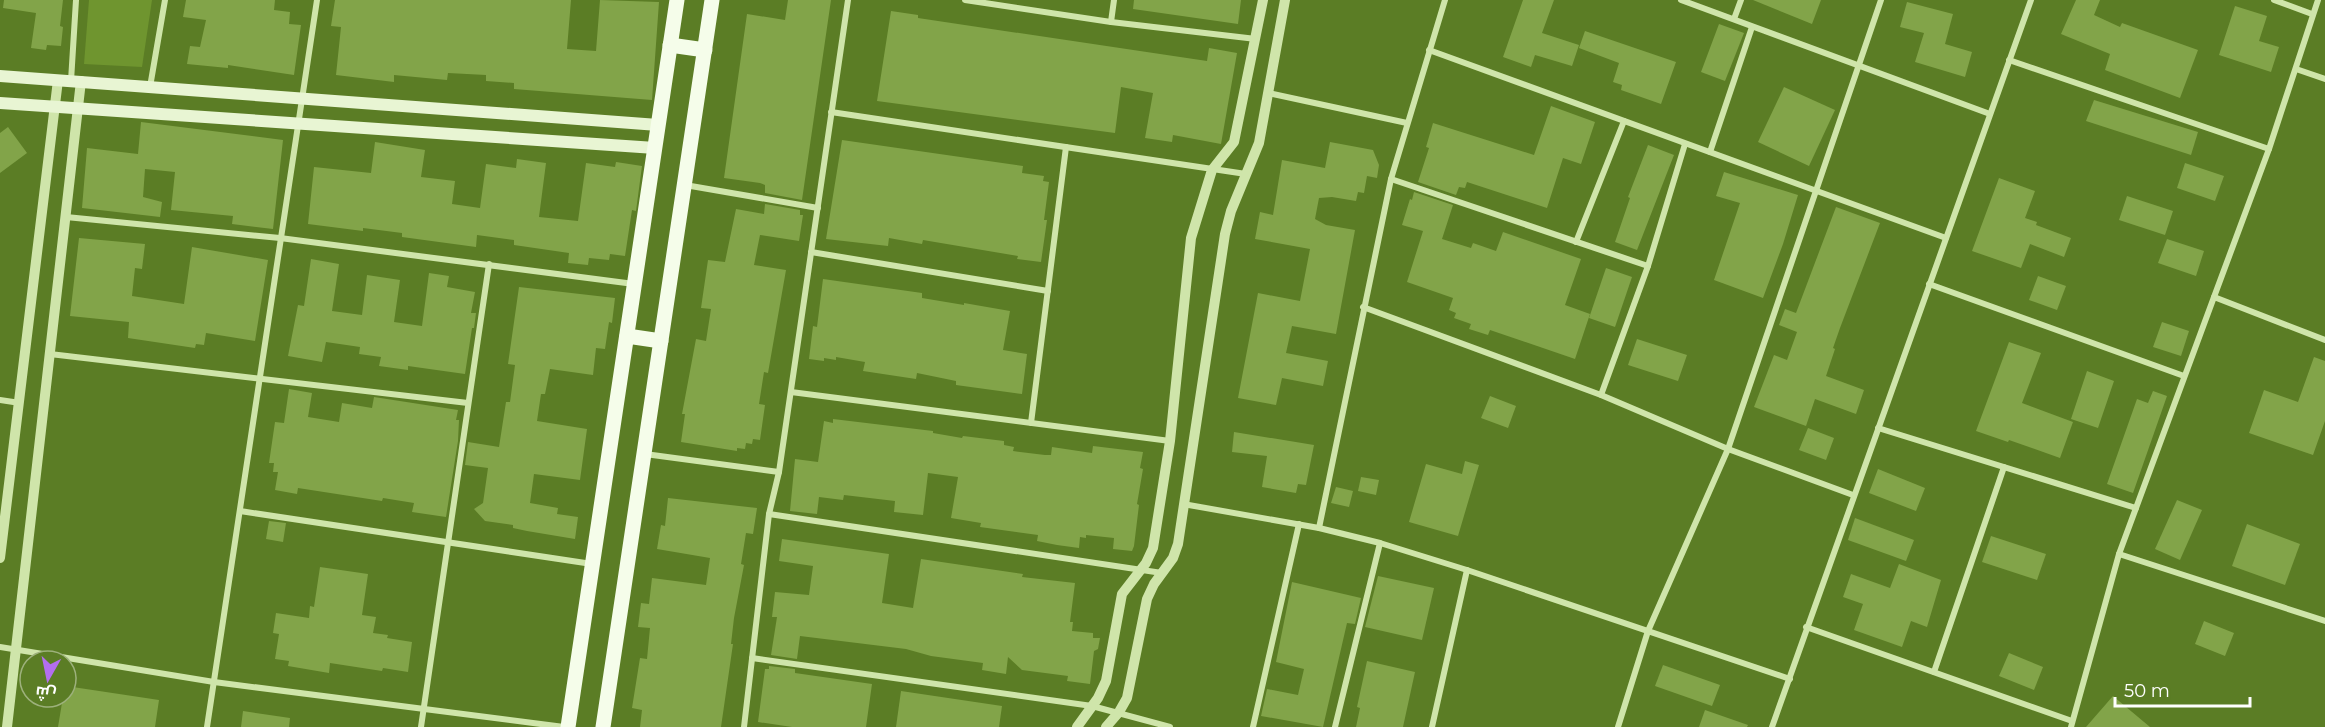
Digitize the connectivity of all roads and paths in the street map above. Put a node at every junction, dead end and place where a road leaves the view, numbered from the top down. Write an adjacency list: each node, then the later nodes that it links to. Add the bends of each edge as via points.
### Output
1 (76, 0): 31 (street)
2 (165, 0): 32 (street)
3 (317, 0): 34 (street)
4 (677, 0): 23 (main road)
5 (712, 0): 25 (main road)
6 (848, 0): 38 (street)
7 (965, 0): 20 (street)
8 (1114, 0): 20 (street)
9 (1263, 0): 22 (street)
10 (1285, 0): 33 (street)
11 (1445, 0): 24 (street)
12 (1681, 0): 19 (street)
13 (1741, 0): 19 (street)
14 (1881, 0): 27 (street)
15 (2031, 0): 26 (street)
16 (2274, 0): 18 (street)
17 (2318, 0): 18 (street)
18 (2312, 15): 28 (street)
19 (1734, 19): 21 (street)
20 (1111, 22): 22 (street)
21 (1752, 27): 27 (street); 48 (street)
22 (1256, 39): 49 (street, via 1234,142)
23 (670, 45): 25 (main road); 43 (main road)
24 (1429, 50): 40 (street); 42 (street)
25 (705, 51): 52 (main road)
26 (2009, 60): 39 (street); 47 (street)
27 (1858, 65): 39 (street); 53 (street)
28 (2296, 69): 30 (street); 47 (street)
29 (0, 76): 31 (main road)
30 (2325, 79)
31 (70, 81): 32 (main road); 36 (street); 37 (street)
32 (150, 87): 34 (main road)
33 (1268, 93): 42 (street); 50 (street, via 1259,143)
34 (302, 98): 41 (street); 43 (main road)
35 (0, 103): 36 (main road)
36 (55, 107): 37 (main road); 76 (street)
37 (78, 109): 41 (main road); 55 (street)
38 (831, 112): 45 (street); 54 (street)
39 (1990, 114): 57 (street)
40 (1624, 121): 44 (street); 58 (street)
41 (298, 123): 46 (main road); 56 (street)
42 (1407, 123): 51 (street)
43 (658, 125): 46 (main road)
44 (1686, 144): 48 (street); 61 (street)
45 (1065, 147): 49 (street); 64 (street)
46 (655, 148): 62 (main road)
47 (2269, 149): 65 (street)
48 (1710, 152): 53 (street)
49 (1212, 170): 50 (street); 80 (street, via 1191,238)
50 (1246, 174): 86 (street, via 1225,234)
51 (1391, 179): 58 (street); 66 (street)
52 (685, 185): 54 (street); 69 (main road)
53 (1816, 191): 57 (street); 81 (street)
54 (818, 208): 59 (street)
55 (66, 217): 56 (street); 70 (street)
56 (280, 238): 60 (street); 72 (street)
57 (1946, 238): 63 (street)
58 (1576, 242): 61 (street)
59 (811, 252): 64 (street); 73 (street)
60 (489, 264): 62 (street); 77 (street)
61 (1648, 266): 74 (street)
62 (635, 284): 67 (main road)
63 (1929, 284): 71 (street); 79 (street)
64 (1048, 291): 78 (street)
65 (2214, 297): 68 (street); 71 (street)
66 (1363, 307): 74 (street); 91 (street)
67 (627, 336): 69 (main road); 96 (main road)
68 (2325, 340)
69 (661, 341): 82 (main road)
70 (50, 354): 72 (street); 104 (street)
71 (2184, 376): 87 (street)
72 (260, 380): 77 (street); 88 (street)
73 (791, 392): 78 (street); 84 (street)
74 (1601, 395): 81 (street)
75 (0, 400): 76 (street)
76 (20, 403): 95 (street)
77 (468, 404): 92 (street)
78 (1031, 423): 80 (street)
79 (1878, 428): 83 (street); 85 (street)
80 (1170, 441): 97 (street, via 1153,548)
81 (1728, 449): 85 (street); 102 (street)
82 (644, 454): 84 (street); 117 (main road)
83 (2004, 468): 87 (street); 106 (street)
84 (779, 472): 89 (street)
85 (1853, 495): 101 (street)
86 (1183, 504): 90 (street); 99 (street, via 1178,544)
87 (2136, 508): 94 (street)
88 (240, 511): 92 (street); 108 (street)
89 (768, 514): 97 (street); 105 (street)
90 (1299, 524): 91 (street); 122 (street)
91 (1319, 528): 93 (street)
92 (448, 543): 96 (street); 110 (street)
93 (1380, 543): 98 (street); 123 (street)
94 (2119, 554): 100 (street); 112 (street)
95 (0, 558)
96 (592, 564): 116 (main road)
97 (1142, 569): 99 (street); 109 (street, via 1122,594 1109,671)
98 (1467, 570): 102 (street); 124 (street)
99 (1163, 573): 111 (street, via 1147,599 1127,698)
100 (2325, 621)
101 (1806, 627): 106 (street); 107 (street)
102 (1648, 631): 107 (street); 125 (street)
103 (0, 647): 104 (street)
104 (16, 650): 108 (street); 113 (street)
105 (752, 658): 109 (street); 118 (street)
106 (1934, 672): 112 (street)
107 (1790, 680): 126 (street)
108 (214, 682): 110 (street); 114 (street)
109 (1092, 706): 111 (street); 119 (street)
110 (424, 709): 115 (street); 116 (street)
111 (1119, 712): 120 (street); 121 (street)
112 (2071, 724)
113 (7, 727)
114 (207, 727)
115 (421, 727)
116 (566, 727)
117 (603, 727)
118 (744, 727)
119 (1077, 727)
120 (1106, 727)
121 (1170, 727)
122 (1253, 727)
123 (1335, 727)
124 (1432, 727)
125 (1618, 727)
126 (1772, 727)

